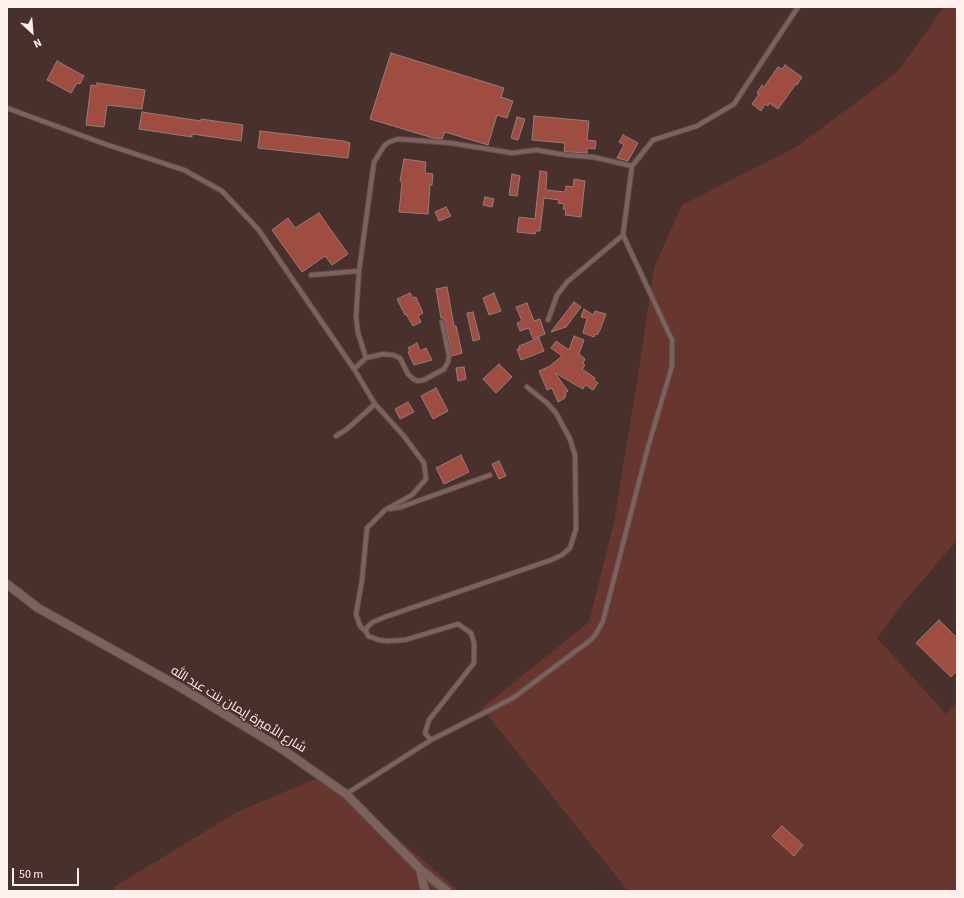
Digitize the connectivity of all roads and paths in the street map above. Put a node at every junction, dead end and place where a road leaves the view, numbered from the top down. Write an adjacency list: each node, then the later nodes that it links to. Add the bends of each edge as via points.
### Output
1 (798, 7): 3 (lane, via 734,104 697,126 653,140)
2 (7, 108): 10 (lane, via 184,170 222,191 258,229)
3 (632, 166): 4 (lane); 5 (lane, via 593,157 536,150 512,153 398,138 384,146 374,162)
4 (622, 235): 7 (lane, via 564,285 557,295); 18 (lane, via 672,340 673,352 672,366 648,447 603,621 592,639 513,698)
5 (359, 271): 6 (lane); 9 (lane, via 356,317)
6 (311, 276)
7 (548, 320)
8 (442, 322): 9 (lane, via 448,362 444,369 424,380 417,381 412,378 398,356 383,354)
9 (366, 358): 10 (lane)
10 (354, 369): 12 (lane)
11 (526, 387): 17 (lane, via 556,413 570,439 575,455 576,529 570,548 551,560 373,622 367,627)
12 (375, 404): 13 (lane); 15 (lane, via 424,463 426,479 412,495)
13 (336, 436)
14 (490, 475): 15 (lane, via 401,507)
15 (385, 510): 17 (lane, via 367,528 356,614 360,626)
16 (7, 584): 19 (street, شارع الأميرة إيمان بنت عبد الله, via 38,608 180,687 282,749)
17 (367, 633): 18 (lane, via 368,636 379,640 405,640 458,624 471,633 474,663 429,720 425,733)
18 (431, 740): 19 (lane)
19 (346, 794): 20 (street, شارع الأميرة إيمان بنت عبد الله)
20 (420, 869): 21 (street, شارع الأميرة إيمان بنت عبد الله); 22 (street)
21 (426, 891)
22 (447, 891)

